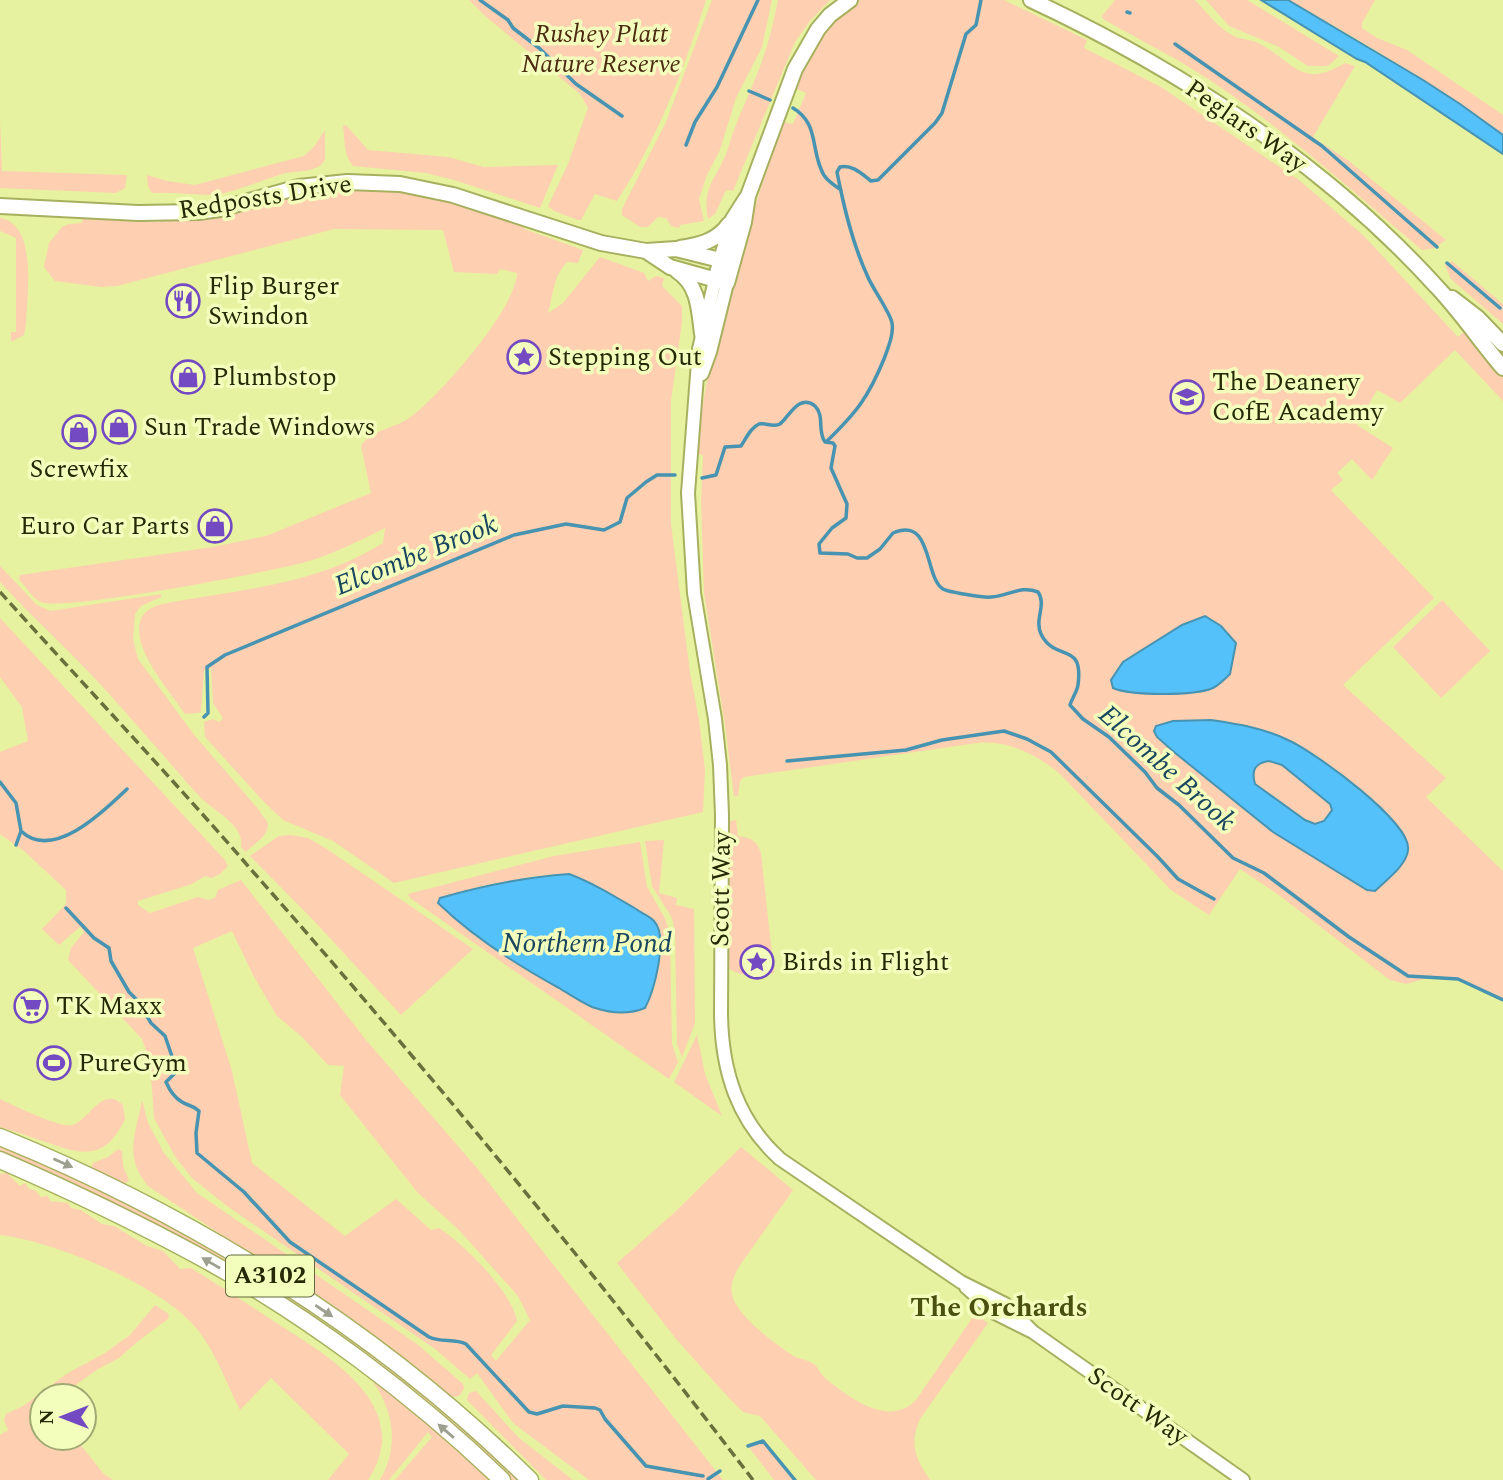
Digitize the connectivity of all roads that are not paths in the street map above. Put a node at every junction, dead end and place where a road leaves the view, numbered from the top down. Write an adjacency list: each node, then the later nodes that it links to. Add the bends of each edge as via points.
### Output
1 (850, 0): 3 (main road, via 826,19 805,50)
2 (1031, 0): 11 (main road, Peglars Way, via 1136,55 1263,135 1348,202)
3 (748, 196): 5 (main road); 8 (main road, via 744,222)
4 (0, 206): 7 (main road, Redposts Drive, via 198,212 299,187 347,182 400,184 453,195 594,241)
5 (733, 219): 6 (main road, via 714,240); 8 (main road)
6 (676, 249): 7 (main road, Redposts Drive); 8 (main road, Redposts Drive)
7 (646, 251): 9 (main road, Redposts Drive)
8 (726, 261): 10 (main road)
9 (670, 267): 10 (main road, Redposts Drive); 12 (main road, via 694,290)
10 (721, 281): 12 (street, Scott Way); 15 (street, Scott Way, via 710,352)
11 (1437, 286): 13 (main road, Peglars Way); 14 (main road, Peglars Way)
12 (702, 334): 15 (street, Scott Way)
13 (1503, 344)
14 (1503, 368)
15 (698, 386): 20 (street, Scott Way, via 689,527 720,765 720,1015 728,1079 745,1118 761,1140 806,1179 961,1282 1005,1304 1033,1332)
16 (0, 1137): 19 (main road, A3102, one-way to 19, via 151,1206 287,1286 401,1368)
17 (0, 1160): 18 (main road, A3102, one-way to 17, via 381,1378 242,1282 108,1209)
18 (502, 1480)
19 (530, 1480)
20 (1243, 1480)

